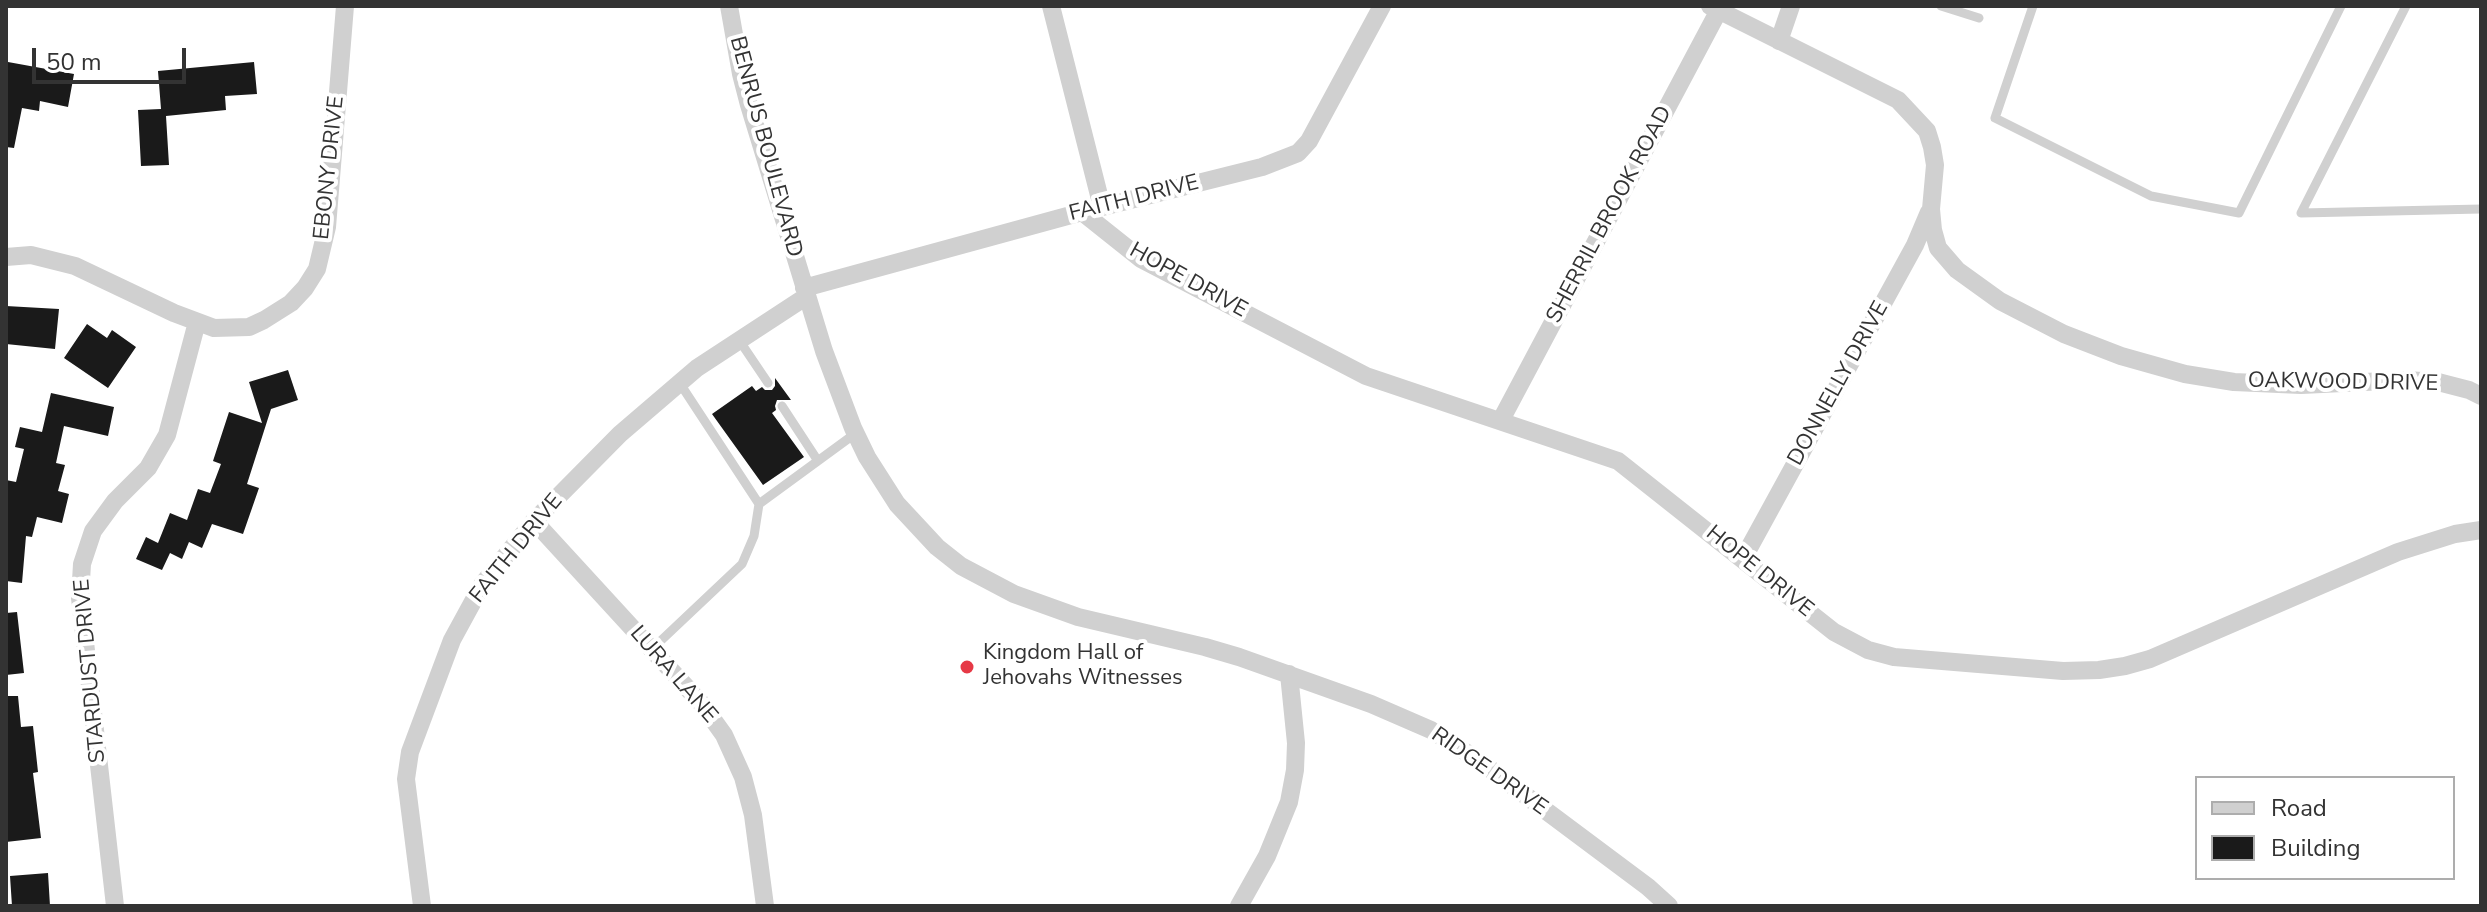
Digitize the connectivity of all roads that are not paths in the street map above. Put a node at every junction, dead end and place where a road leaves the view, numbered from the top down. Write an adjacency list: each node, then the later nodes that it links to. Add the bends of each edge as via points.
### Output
1 (345, 6): 19 (street, EBONY DRIVE, via 327,227 317,269 291,303 249,327 214,328)
2 (729, 6): 18 (street, BENRUS BOULEVARD, via 749,105)
3 (1051, 6): 13 (street)
4 (1382, 6): 13 (street, FAITH DRIVE, via 1298,153)
5 (1791, 6): 12 (street)
6 (1941, 6): 11 (lane)
7 (2033, 6): 8 (lane, via 1995,118 2151,196 2239,213)
8 (2341, 6)
9 (2406, 6): 15 (lane, via 2301,213)
10 (1714, 8): 12 (street, OAKWOOD DRIVE); 25 (street, SHERRIL BROOK ROAD)
11 (1979, 18)
12 (1779, 41): 14 (street, OAKWOOD DRIVE, via 1898,100 1927,131 1935,165)
13 (1102, 207): 16 (street, FAITH DRIVE)
14 (1931, 209): 23 (street, OAKWOOD DRIVE, via 1938,248 1957,270 2000,301 2121,356 2234,382 2406,380 2438,382); 31 (street, DONNELLY DRIVE)
15 (2481, 209)
16 (1082, 212): 18 (street, FAITH DRIVE); 25 (street, HOPE DRIVE, via 1141,259 1366,376)
17 (6, 257): 19 (street, EBONY DRIVE, via 31,255 75,266)
18 (806, 292): 20 (street, FAITH DRIVE); 26 (street, BENRUS BOULEVARD)
19 (197, 322): 34 (street, STARDUST DRIVE, via 167,435 148,468 93,531 82,564 80,598)
20 (739, 340): 21 (street, FAITH DRIVE); 22 (lane)
21 (679, 382): 28 (lane); 29 (street, FAITH DRIVE)
22 (768, 383)
23 (2481, 396)
24 (782, 406): 27 (lane)
25 (1501, 420): 31 (street, HOPE DRIVE, via 1618,461)
26 (856, 433): 27 (lane); 33 (street, BENRUS BOULEVARD, via 879,479 916,526 986,581 1078,617 1205,647)
27 (818, 461): 28 (lane)
28 (759, 504): 32 (lane, via 742,564)
29 (534, 521): 32 (street, LURA LANE); 35 (street, FAITH DRIVE, via 469,606 410,752 406,779)
30 (2481, 530): 31 (street, HOPE DRIVE, via 2426,541 2150,659 2099,670 1894,657 1868,650 1834,632)
31 (1743, 559)
32 (652, 649): 36 (street, LURA LANE, via 701,703 735,755 753,815)
33 (1289, 674): 37 (street, via 1296,743 1289,802); 38 (street, RIDGE DRIVE, via 1431,730)
34 (115, 906)
35 (422, 906)
36 (765, 906)
37 (1239, 906)
38 (1669, 906)

